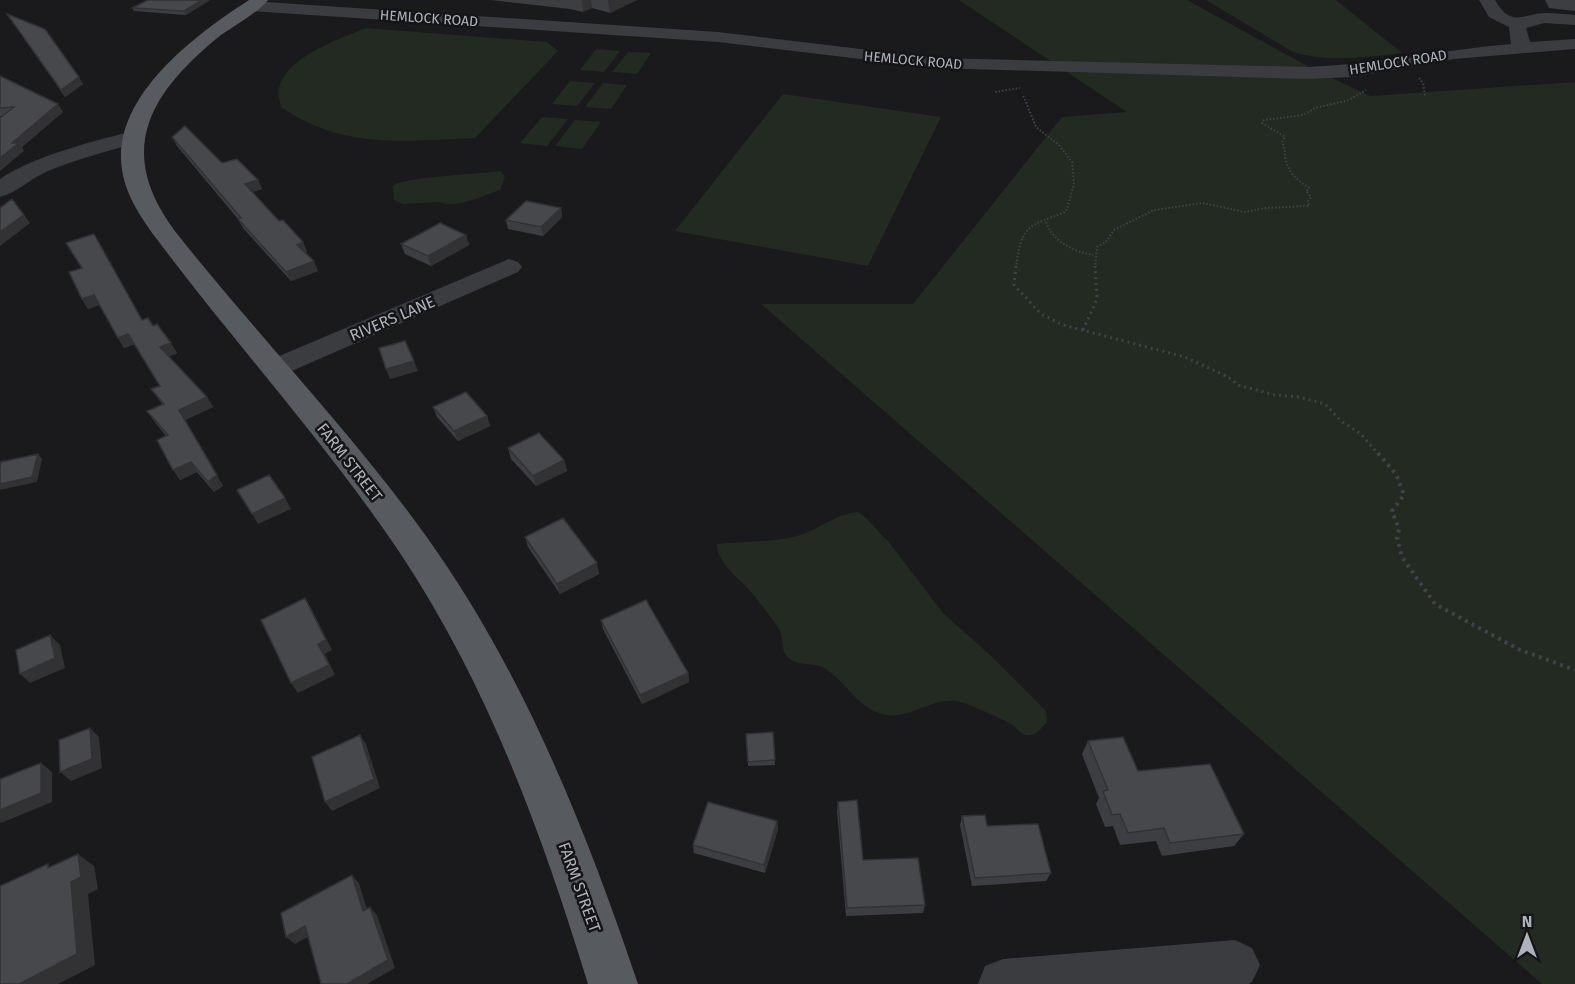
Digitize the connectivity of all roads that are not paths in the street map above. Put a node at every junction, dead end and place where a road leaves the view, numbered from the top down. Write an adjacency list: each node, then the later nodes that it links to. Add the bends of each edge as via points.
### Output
1 (1487, 0): 6 (street, via 1495,14)
2 (256, 2): 9 (street, HEMLOCK ROAD, via 718,37 944,64); 10 (main road, via 176,66 153,95)
3 (1526, 3): 4 (street)
4 (1544, 18): 5 (street); 6 (street)
5 (1575, 20)
6 (1519, 24): 8 (street, via 1521,43)
7 (1575, 44): 8 (street, HEMLOCK ROAD)
8 (1517, 48): 9 (street, HEMLOCK ROAD, via 1352,71); 9 (street, via 1551,64 1398,81)
9 (1307, 73)
10 (133, 145): 11 (street, via 62,165); 13 (main road, FARM STREET, via 138,188 158,225)
11 (3, 188)
12 (509, 267): 13 (street, RIVERS LANE)
13 (275, 368): 15 (main road, FARM STREET, via 399,525 442,588 485,663 555,818)
14 (1235, 965): 16 (street)
15 (613, 984)
16 (1002, 984)

